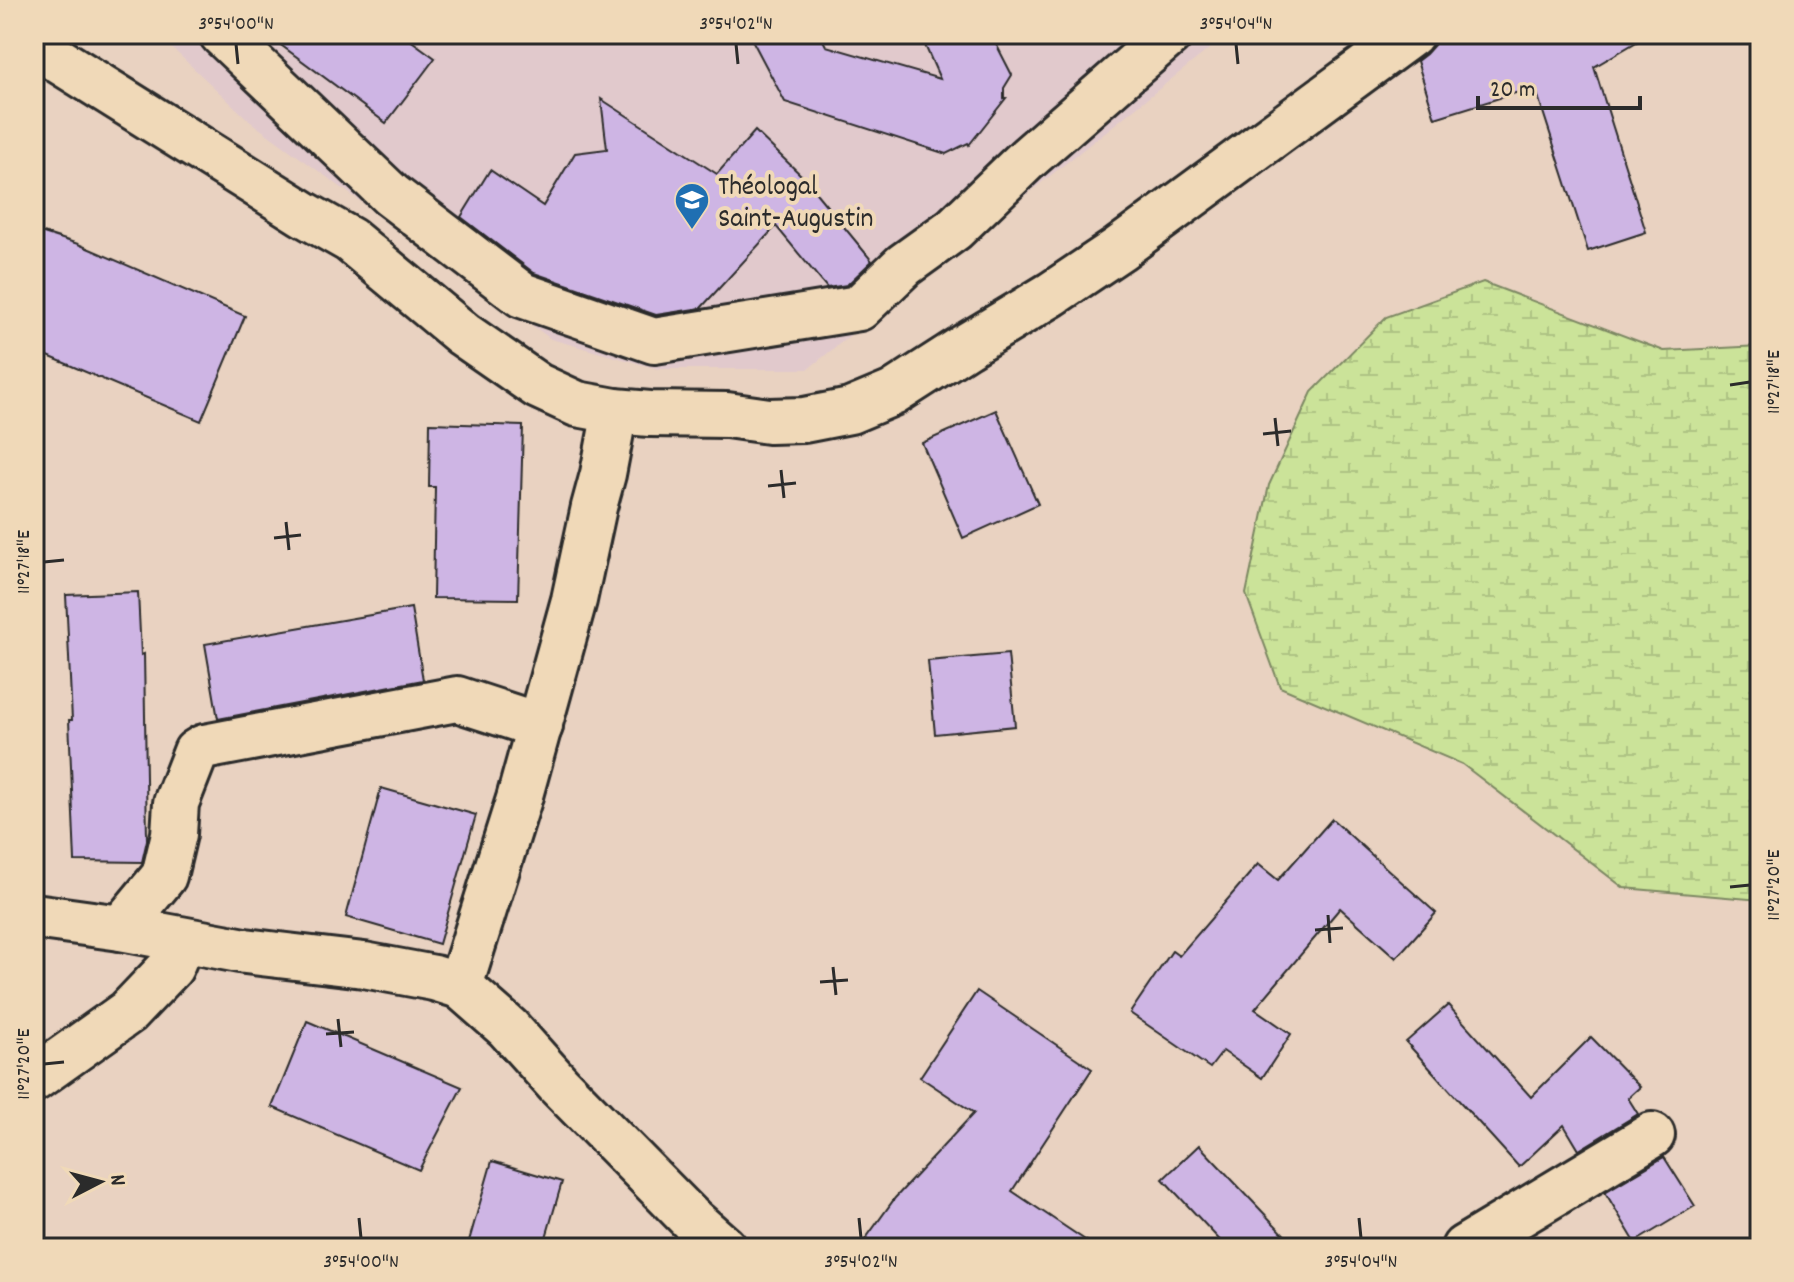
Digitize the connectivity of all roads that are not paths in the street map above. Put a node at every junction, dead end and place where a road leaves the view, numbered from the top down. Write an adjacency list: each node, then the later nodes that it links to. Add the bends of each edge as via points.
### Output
1 (222, 34): 2 (street, via 391,195 522,295 654,341 859,308)
2 (1170, 34)
3 (1411, 34): 5 (street, via 1119,249 893,393 850,411 804,420)
4 (34, 45): 5 (street, via 350,240 463,334 538,386 577,404)
5 (615, 411): 6 (street)
6 (540, 726): 8 (street, via 457,699 204,747 196,752 176,803 164,876); 10 (street)
7 (34, 916): 8 (street)
8 (121, 928): 9 (street)
9 (182, 941): 10 (street, via 364,965); 11 (street, via 171,967 128,1012)
10 (460, 986): 13 (street, via 508,1028)
11 (34, 1079)
12 (1652, 1135): 14 (street)
13 (724, 1248)
14 (1464, 1248)

